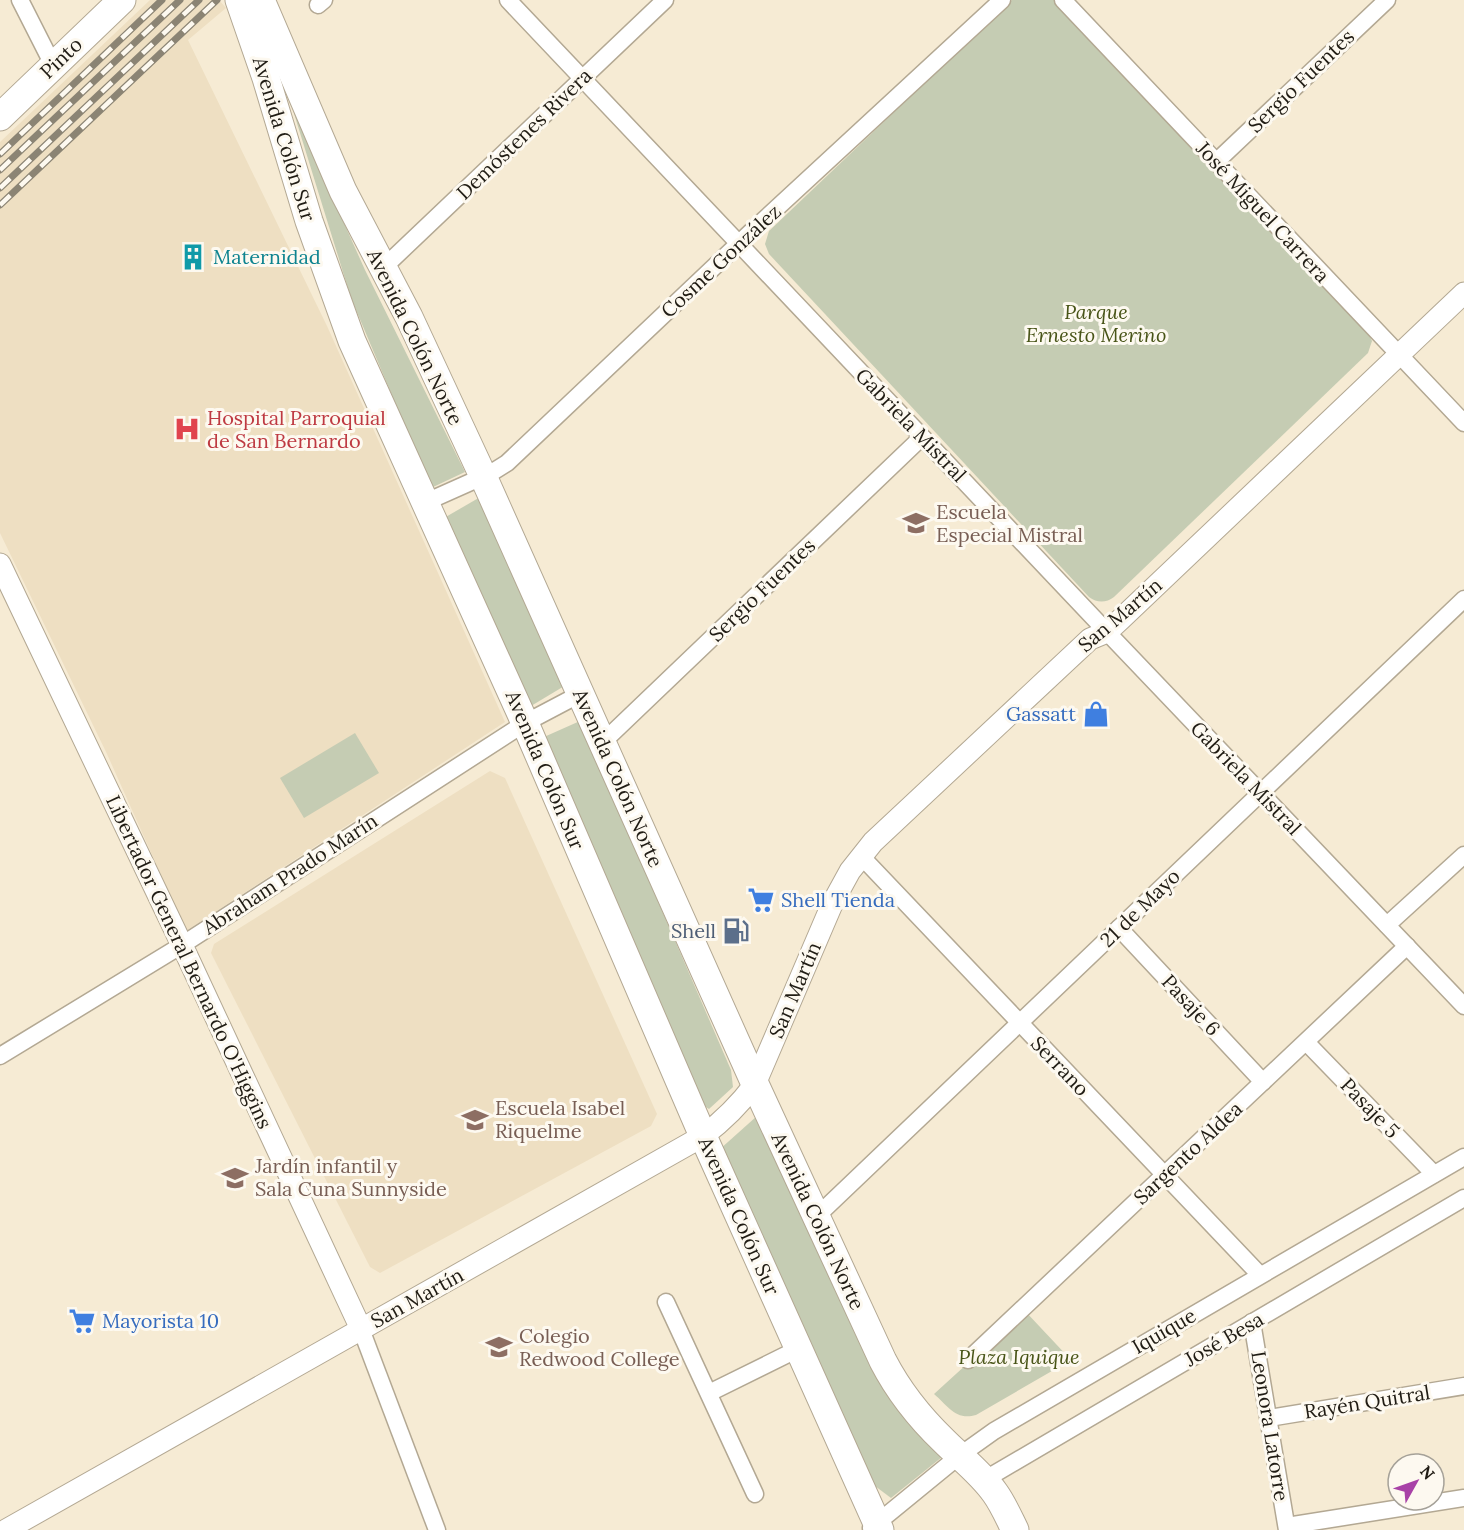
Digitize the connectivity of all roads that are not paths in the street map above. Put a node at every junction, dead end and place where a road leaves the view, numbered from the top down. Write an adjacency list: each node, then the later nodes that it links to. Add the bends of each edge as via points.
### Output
1 (20, 0): 10 (street)
2 (122, 0): 10 (main road, Pinto)
3 (239, 0): 21 (main road, Avenida Colón Sur, via 330,283)
4 (261, 0): 15 (main road, Avenida Colón Norte, via 343,191)
5 (508, 0): 11 (street, Gabriela Mistral)
6 (665, 0): 11 (street, Demóstenes Rivera)
7 (1002, 0): 14 (street, Cosme González)
8 (1064, 0): 13 (street, José Miguel Carrera)
9 (1387, 0): 13 (street, Sergio Fuentes)
10 (53, 65): 12 (main road, Pinto)
11 (582, 78): 14 (street, Gabriela Mistral); 15 (street, Demóstenes Rivera)
12 (0, 117)
13 (1216, 162): 17 (street, José Miguel Carrera)
14 (739, 244): 19 (street, Gabriela Mistral); 20 (street, Cosme González, via 514,456)
15 (382, 269): 20 (main road, Avenida Colón Norte, via 409,317)
16 (1464, 293): 17 (street, San Martín)
17 (1399, 355): 18 (street, José Miguel Carrera); 24 (street, San Martín)
18 (1464, 423)
19 (922, 437): 24 (street, Gabriela Mistral); 27 (street, Sergio Fuentes)
20 (483, 476): 21 (street, Cosme González); 25 (main road, Avenida Colón Norte)
21 (426, 502): 26 (main road, Avenida Colón Sur)
22 (0, 564): 33 (street, Libertador General Bernardo O'Higgins)
23 (1461, 609): 28 (street, 21 de Mayo)
24 (1107, 632): 28 (street, Gabriela Mistral); 30 (street, San Martín, via 1090,639)
25 (580, 694): 26 (street, Abraham Prado Marín); 27 (main road, Avenida Colón Norte)
26 (525, 723): 33 (street, Abraham Prado Marín); 41 (main road, Avenida Colón Sur)
27 (602, 743): 40 (main road, Avenida Colón Norte)
28 (1260, 793): 31 (street, Gabriela Mistral); 32 (street, 21 de Mayo)
29 (1464, 855): 31 (street)
30 (861, 856): 36 (street, Serrano); 40 (street, San Martín, via 833,902)
31 (1387, 925): 34 (street, Gabriela Mistral)
32 (1119, 928): 36 (street, 21 de Mayo); 39 (street, Pasaje 6)
33 (182, 945): 38 (street, Abraham Prado Marín); 50 (street, Libertador General Bernardo O'Higgins)
34 (1407, 946): 35 (street, Gabriela Mistral); 37 (street, Sargento Aldea)
35 (1464, 1006)
36 (1020, 1023): 44 (street, Serrano); 46 (street, 21 de Mayo)
37 (1306, 1041): 39 (street, Sargento Aldea); 43 (street, Pasaje 5)
38 (0, 1056)
39 (1263, 1082): 44 (street, Sargento Aldea)
40 (755, 1084): 41 (street, San Martín, via 732,1112); 46 (main road, Avenida Colón Norte)
41 (703, 1136): 50 (street, San Martín); 51 (main road, Avenida Colón Sur)
42 (1464, 1157): 43 (street, Iquique)
43 (1434, 1174): 47 (street, Iquique)
44 (1164, 1175): 47 (street, Serrano); 52 (street, Sargento Aldea)
45 (1464, 1198): 49 (street, José Besa)
46 (816, 1217): 56 (main road, Avenida Colón Norte, via 893,1382)
47 (1260, 1275): 56 (street, Iquique, via 994,1431)
48 (666, 1302): 54 (street)
49 (1252, 1322): 55 (street, Leonora Latorre); 57 (street, José Besa)
50 (361, 1329): 62 (street, San Martín); 63 (street, Libertador General Bernardo O'Higgins)
51 (798, 1349): 54 (street); 60 (main road, Avenida Colón Sur)
52 (968, 1360)
53 (1464, 1386): 55 (street, Rayén Quitral)
54 (709, 1393): 58 (street)
55 (1269, 1418): 61 (street, Leonora Latorre)
56 (959, 1456): 57 (main road, Avenida Colón Norte); 60 (street, Iquique)
57 (984, 1480): 64 (main road, Avenida Colón Norte)
58 (755, 1494)
59 (1464, 1498): 61 (street)
60 (875, 1528)
61 (1287, 1528)
62 (6, 1530)
63 (437, 1530)
64 (1015, 1530)

